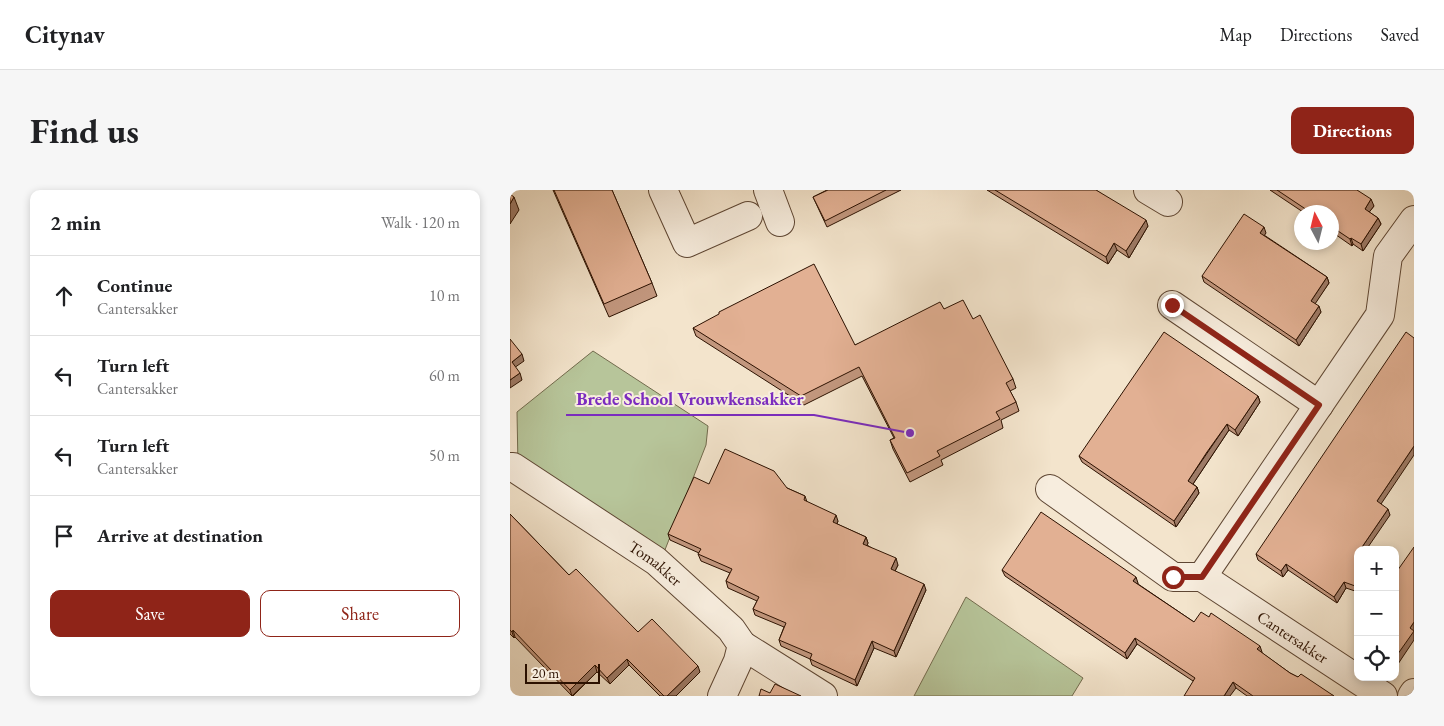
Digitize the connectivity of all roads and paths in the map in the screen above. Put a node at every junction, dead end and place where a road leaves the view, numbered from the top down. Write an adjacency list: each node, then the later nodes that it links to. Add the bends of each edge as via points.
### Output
1 (663, 190): 3 (street, via 687,243)
2 (768, 190): 5 (street)
3 (748, 216)
4 (1414, 220): 7 (street, via 1388,256 1380,315)
5 (780, 222)
6 (1172, 305): 7 (street)
7 (1319, 405): 10 (street)
8 (510, 467): 11 (street, Tomakker, via 656,561 731,629)
9 (1050, 489): 10 (street, via 1173,577)
10 (1202, 577): 15 (street, Cantersakker)
11 (742, 645): 13 (street); 14 (street)
12 (1414, 693): 16 (street)
13 (722, 696)
14 (822, 696)
15 (1384, 696)
16 (1412, 696)

